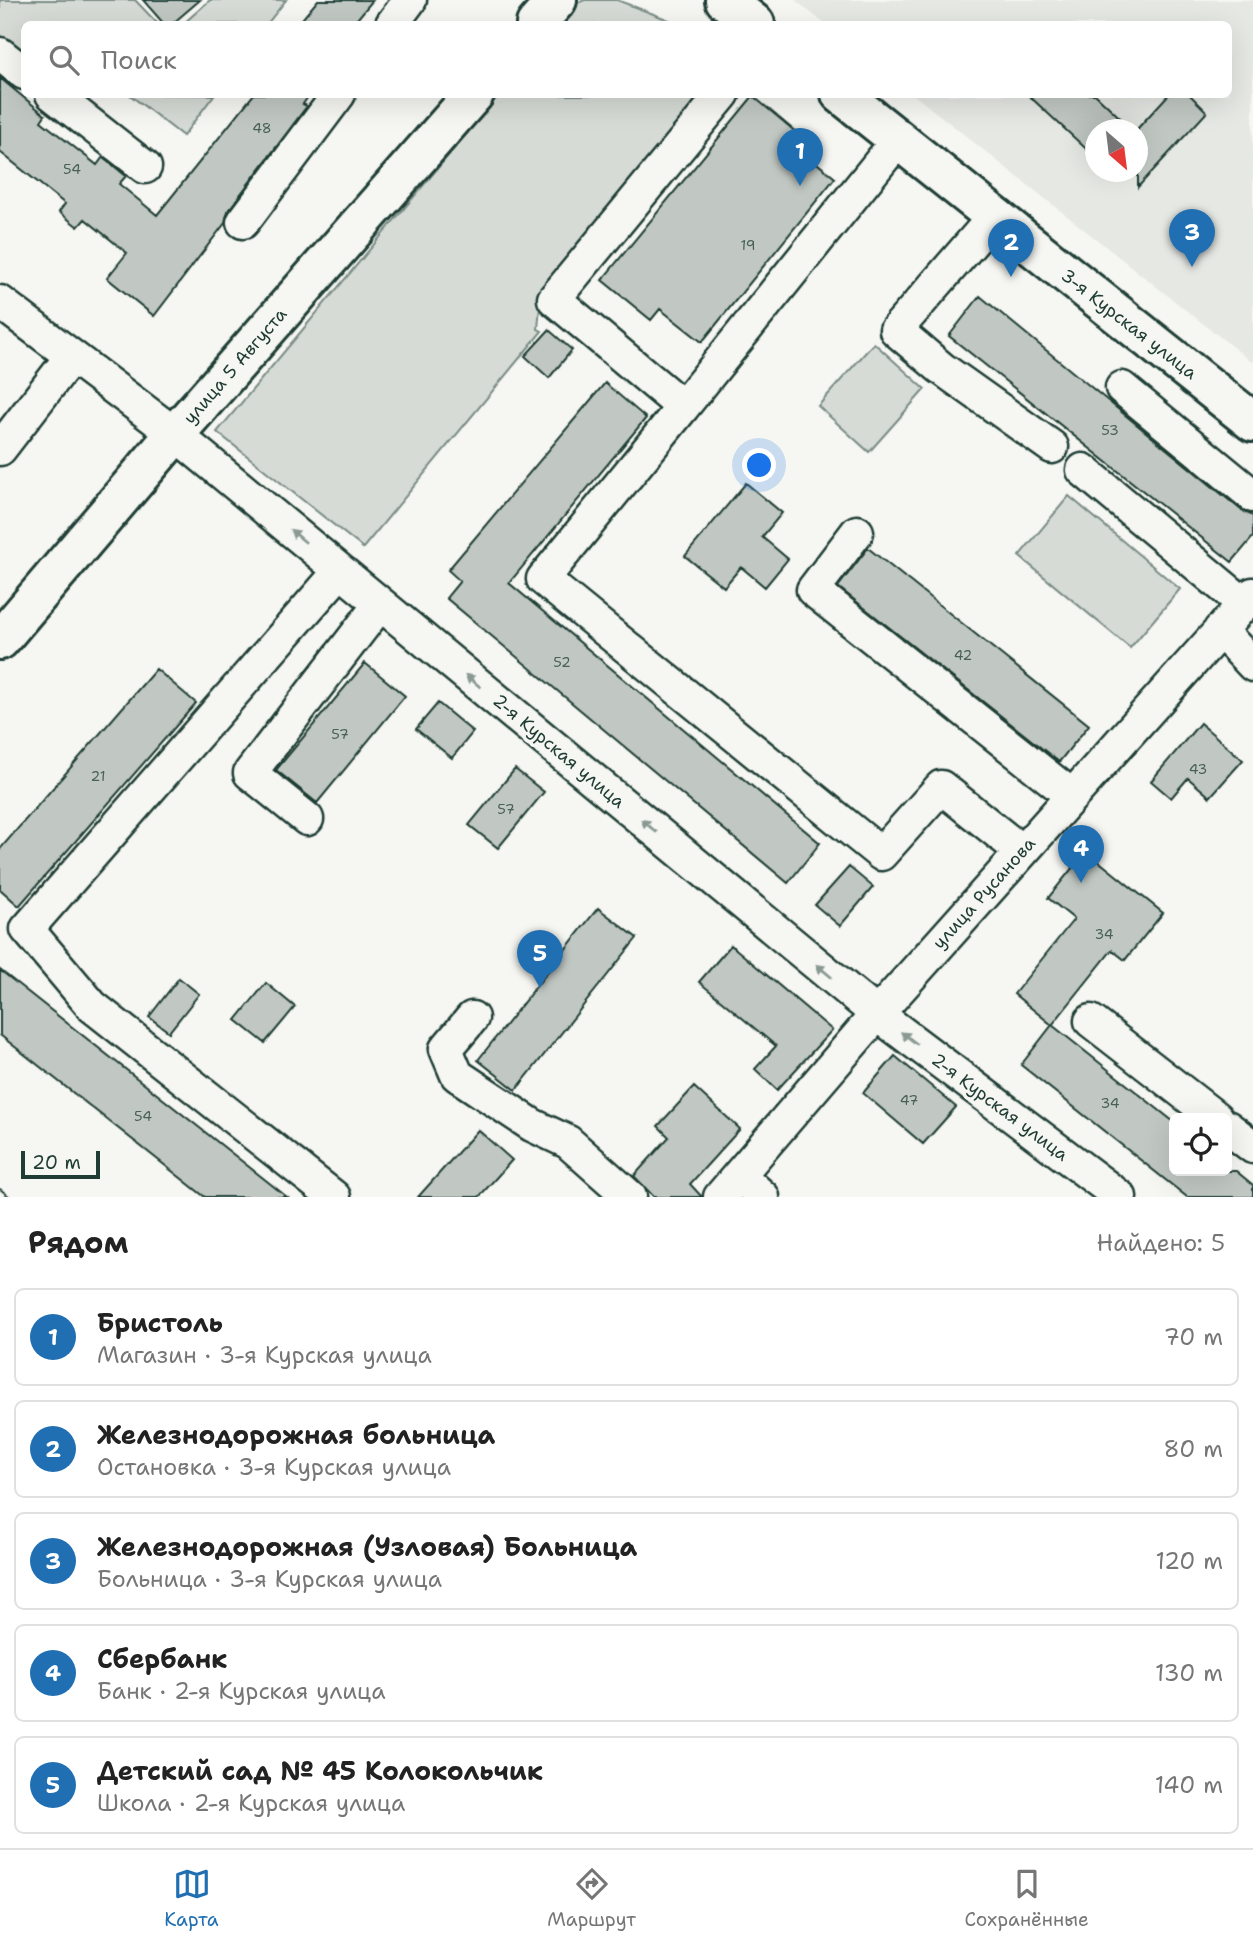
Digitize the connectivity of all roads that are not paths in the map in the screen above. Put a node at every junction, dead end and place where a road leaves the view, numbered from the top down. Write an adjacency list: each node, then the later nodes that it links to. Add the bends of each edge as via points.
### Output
1 (410, 0): 4 (street)
2 (557, 0): 5 (main road)
3 (725, 0): 6 (main road)
4 (394, 21)
5 (539, 21)
6 (751, 21)
7 (0, 54): 8 (street)
8 (21, 71)
9 (57, 98): 15 (street)
10 (336, 98): 17 (street)
11 (470, 98): 23 (main road, улица 5 Августа)
12 (720, 98): 21 (street, via 554,299)
13 (846, 98): 14 (main road, 3-я Курская улица)
14 (898, 140): 16 (main road, 3-я Курская улица); 21 (street)
15 (145, 167)
16 (994, 217): 22 (main road, 3-я Курская улица); 24 (street, via 896,330)
17 (243, 222)
18 (0, 302): 19 (street, 2-я Курская улица)
19 (71, 357): 23 (street, 2-я Курская улица); 25 (street)
20 (1122, 387): 27 (street)
21 (683, 407): 37 (street, via 543,579 881,855 941,787)
22 (1253, 422)
23 (175, 434): 29 (street, 2-я Курская улица, one-way to 23); 33 (main road, улица 5 Августа)
24 (1052, 447)
25 (0, 449)
26 (1083, 470): 30 (street)
27 (1253, 496)
28 (857, 532): 35 (street, via 813,590)
29 (340, 571): 31 (street, 2-я Курская улица); 45 (street, via 27,929 92,1006)
30 (1249, 599): 32 (street, улица Русанова)
31 (380, 604): 36 (street, via 250,773); 38 (street, 2-я Курская улица, one-way to 31)
32 (1220, 630): 34 (street); 35 (street, улица Русанова)
33 (0, 640)
34 (1253, 665)
35 (1071, 794): 37 (street, улица Русанова)
36 (307, 819)
37 (1021, 851): 38 (street, улица Русанова)
38 (877, 1014): 44 (street, улица Русанова); 48 (street, 2-я Курская улица, one-way to 38)
39 (472, 1018): 46 (street, via 446,1049 457,1075 532,1125 568,1142)
40 (1091, 1021): 41 (street)
41 (1210, 1113)
42 (1232, 1131): 43 (street)
43 (1253, 1147)
44 (730, 1186): 47 (street)
45 (334, 1197)
46 (630, 1197)
47 (763, 1197)
48 (1120, 1197)

